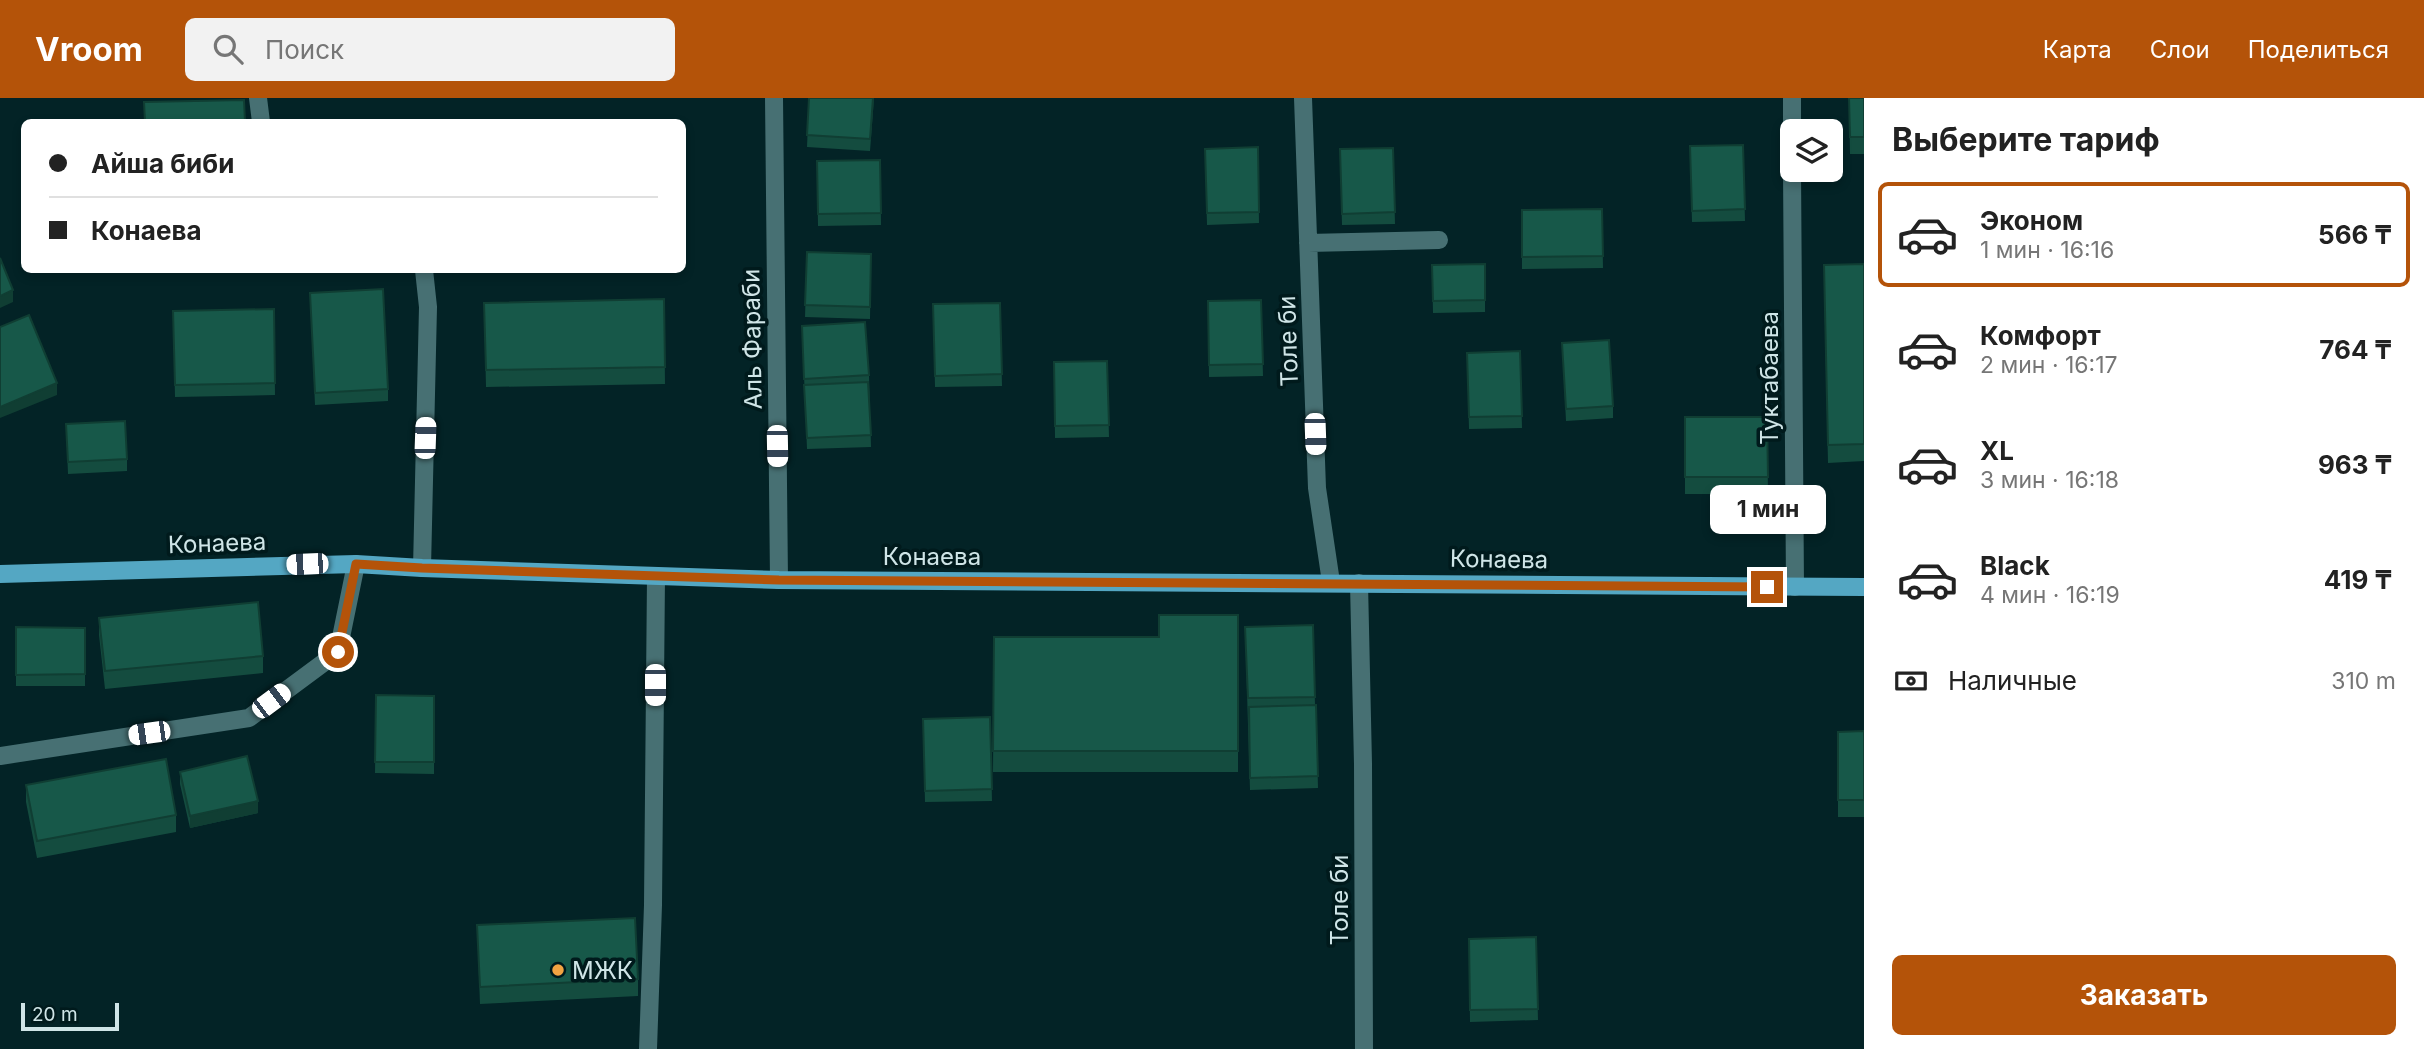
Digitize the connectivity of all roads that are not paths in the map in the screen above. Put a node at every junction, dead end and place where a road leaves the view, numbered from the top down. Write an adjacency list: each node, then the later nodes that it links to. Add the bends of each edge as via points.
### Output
1 (258, 98): 5 (street)
2 (774, 98): 15 (street, Аль Фараби)
3 (1303, 98): 9 (street, Толе би)
4 (1792, 98): 6 (street)
5 (261, 119)
6 (1792, 119)
7 (1792, 182): 18 (street, Туктабаева)
8 (1439, 240): 9 (street)
9 (1308, 243): 16 (street, Толе би, via 1317,488)
10 (425, 273): 12 (street)
11 (356, 564): 12 (main road, Конаева); 13 (main road, Конаева); 20 (street, via 338,652 249,718)
12 (422, 568): 14 (main road, Конаева)
13 (0, 574)
14 (656, 576): 15 (main road, Конаева); 21 (street)
15 (779, 580): 16 (main road, Конаева)
16 (1331, 582): 17 (main road, Конаева)
17 (1359, 583): 18 (main road, Конаева); 22 (street, Толе би)
18 (1795, 587): 19 (main road, Конаева)
19 (1864, 587)
20 (0, 756)
21 (648, 1049)
22 (1364, 1049)

